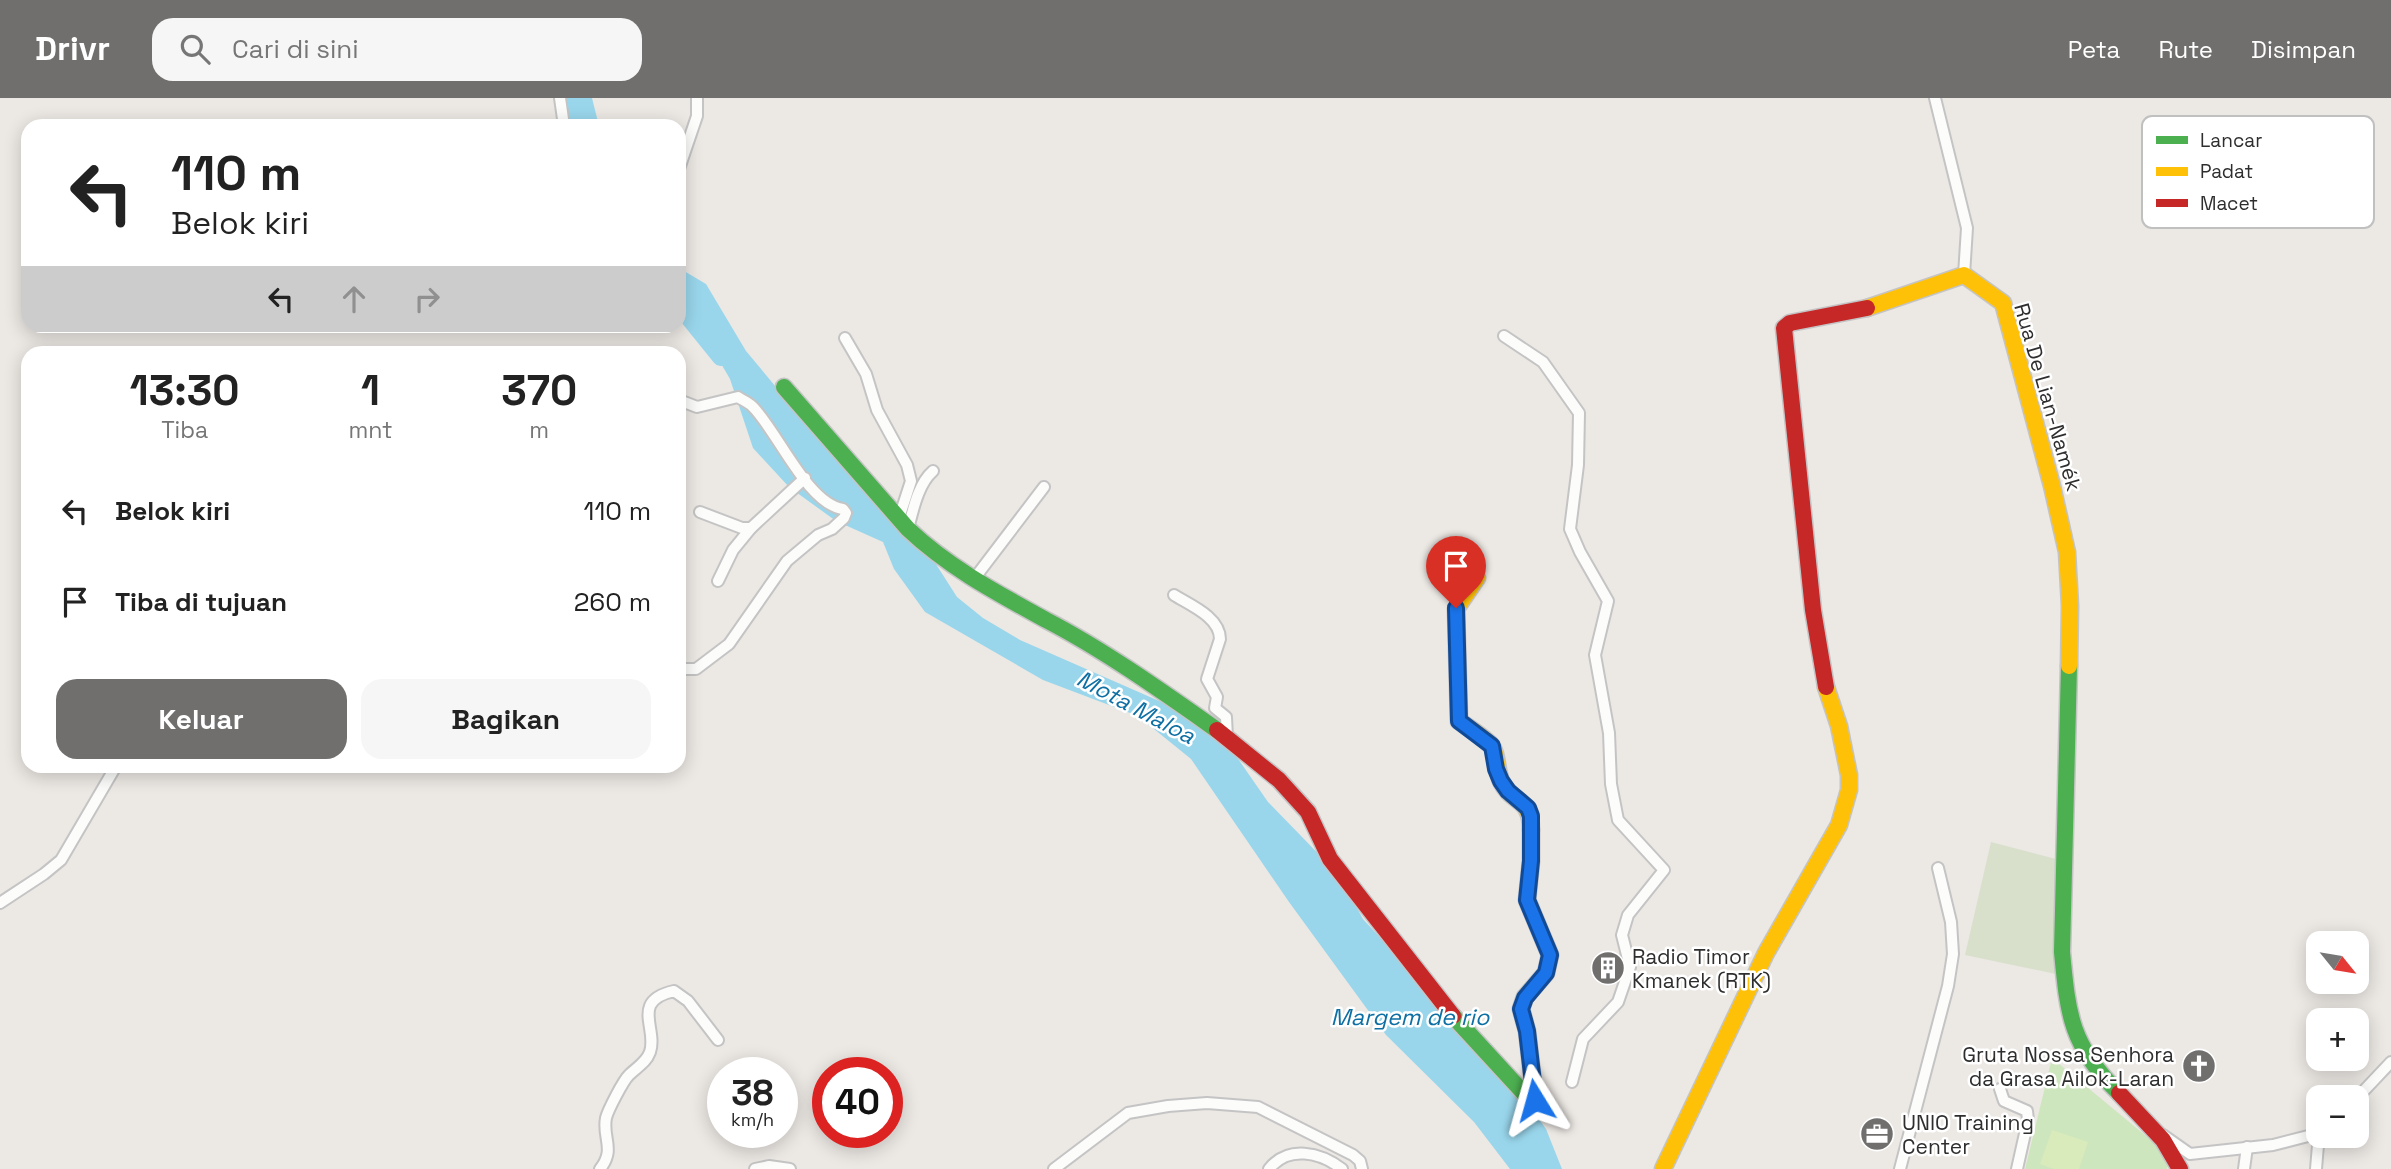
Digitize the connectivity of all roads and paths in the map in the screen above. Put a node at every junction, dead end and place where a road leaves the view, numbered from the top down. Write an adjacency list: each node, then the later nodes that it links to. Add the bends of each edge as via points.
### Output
1 (560, 98): 4 (street)
2 (697, 98): 5 (street, via 697,117)
3 (1935, 98): 6 (street, via 1967,228)
4 (563, 119)
5 (686, 149)
6 (1964, 275): 31 (street, Rua De Lian-Namék, via 2003,303 2067,552 2070,606 2062,952 2068,1007 2091,1063); 42 (street, via 1863,309 1784,328 1808,575 1849,790 1839,825 1766,953)
7 (1503, 337): 28 (street, via 1543,362 1579,413 1570,529 1608,601 1595,655 1609,733 1611,784 1618,820 1664,870 1628,915 1622,935 1630,967 1618,1002 1583,1038)
8 (845, 338): 15 (street, via 907,465 911,481)
9 (784, 387): 15 (street)
10 (686, 403): 12 (street, via 697,407 738,397 752,406)
11 (933, 471): 15 (street)
12 (805, 478): 16 (street); 21 (street, via 833,507 843,509 844,518 787,561 729,644 696,669)
13 (1044, 487): 18 (street)
14 (701, 512): 16 (street)
15 (904, 523): 18 (street, via 929,549)
16 (751, 528): 19 (street, via 733,550)
17 (1477, 578): 22 (street, via 1456,608 1458,716 1492,746 1501,781 1531,816 1527,900 1550,955 1546,973 1521,1009 1535,1102 1466,1032 1416,971 1331,859 1308,812 1279,780)
18 (974, 579): 22 (street, via 1163,692)
19 (718, 581)
20 (1174, 595): 22 (street, via 1210,619 1220,632 1207,679 1217,697 1215,708 1226,717)
21 (686, 670)
22 (1227, 737)
23 (112, 773): 25 (street, via 61,860)
24 (1938, 868): 43 (street, via 1951,922 1953,954)
25 (0, 903)
26 (718, 1040): 36 (street, via 688,1001 674,991 652,1003 647,1017 653,1041 649,1055 629,1075 608,1113 609,1148)
27 (2391, 1062): 29 (street)
28 (1572, 1082)
29 (2369, 1085)
30 (2000, 1089): 44 (street, via 2004,1101 2027,1111)
31 (2158, 1131): 33 (street, via 2190,1153); 45 (street, Rua De Lian-Namék)
32 (2306, 1136): 33 (street)
33 (2247, 1147): 46 (street)
34 (2318, 1148): 47 (street)
35 (1340, 1168): 40 (street, via 1313,1153 1294,1153)
36 (600, 1169)
37 (755, 1169): 38 (street)
38 (790, 1169)
39 (1054, 1169): 41 (street, via 1128,1113 1207,1103 1258,1107 1353,1155)
40 (1269, 1169)
41 (1362, 1169)
42 (1663, 1169)
43 (1900, 1169)
44 (2017, 1169)
45 (2180, 1169)
46 (2244, 1169)
47 (2316, 1169)

